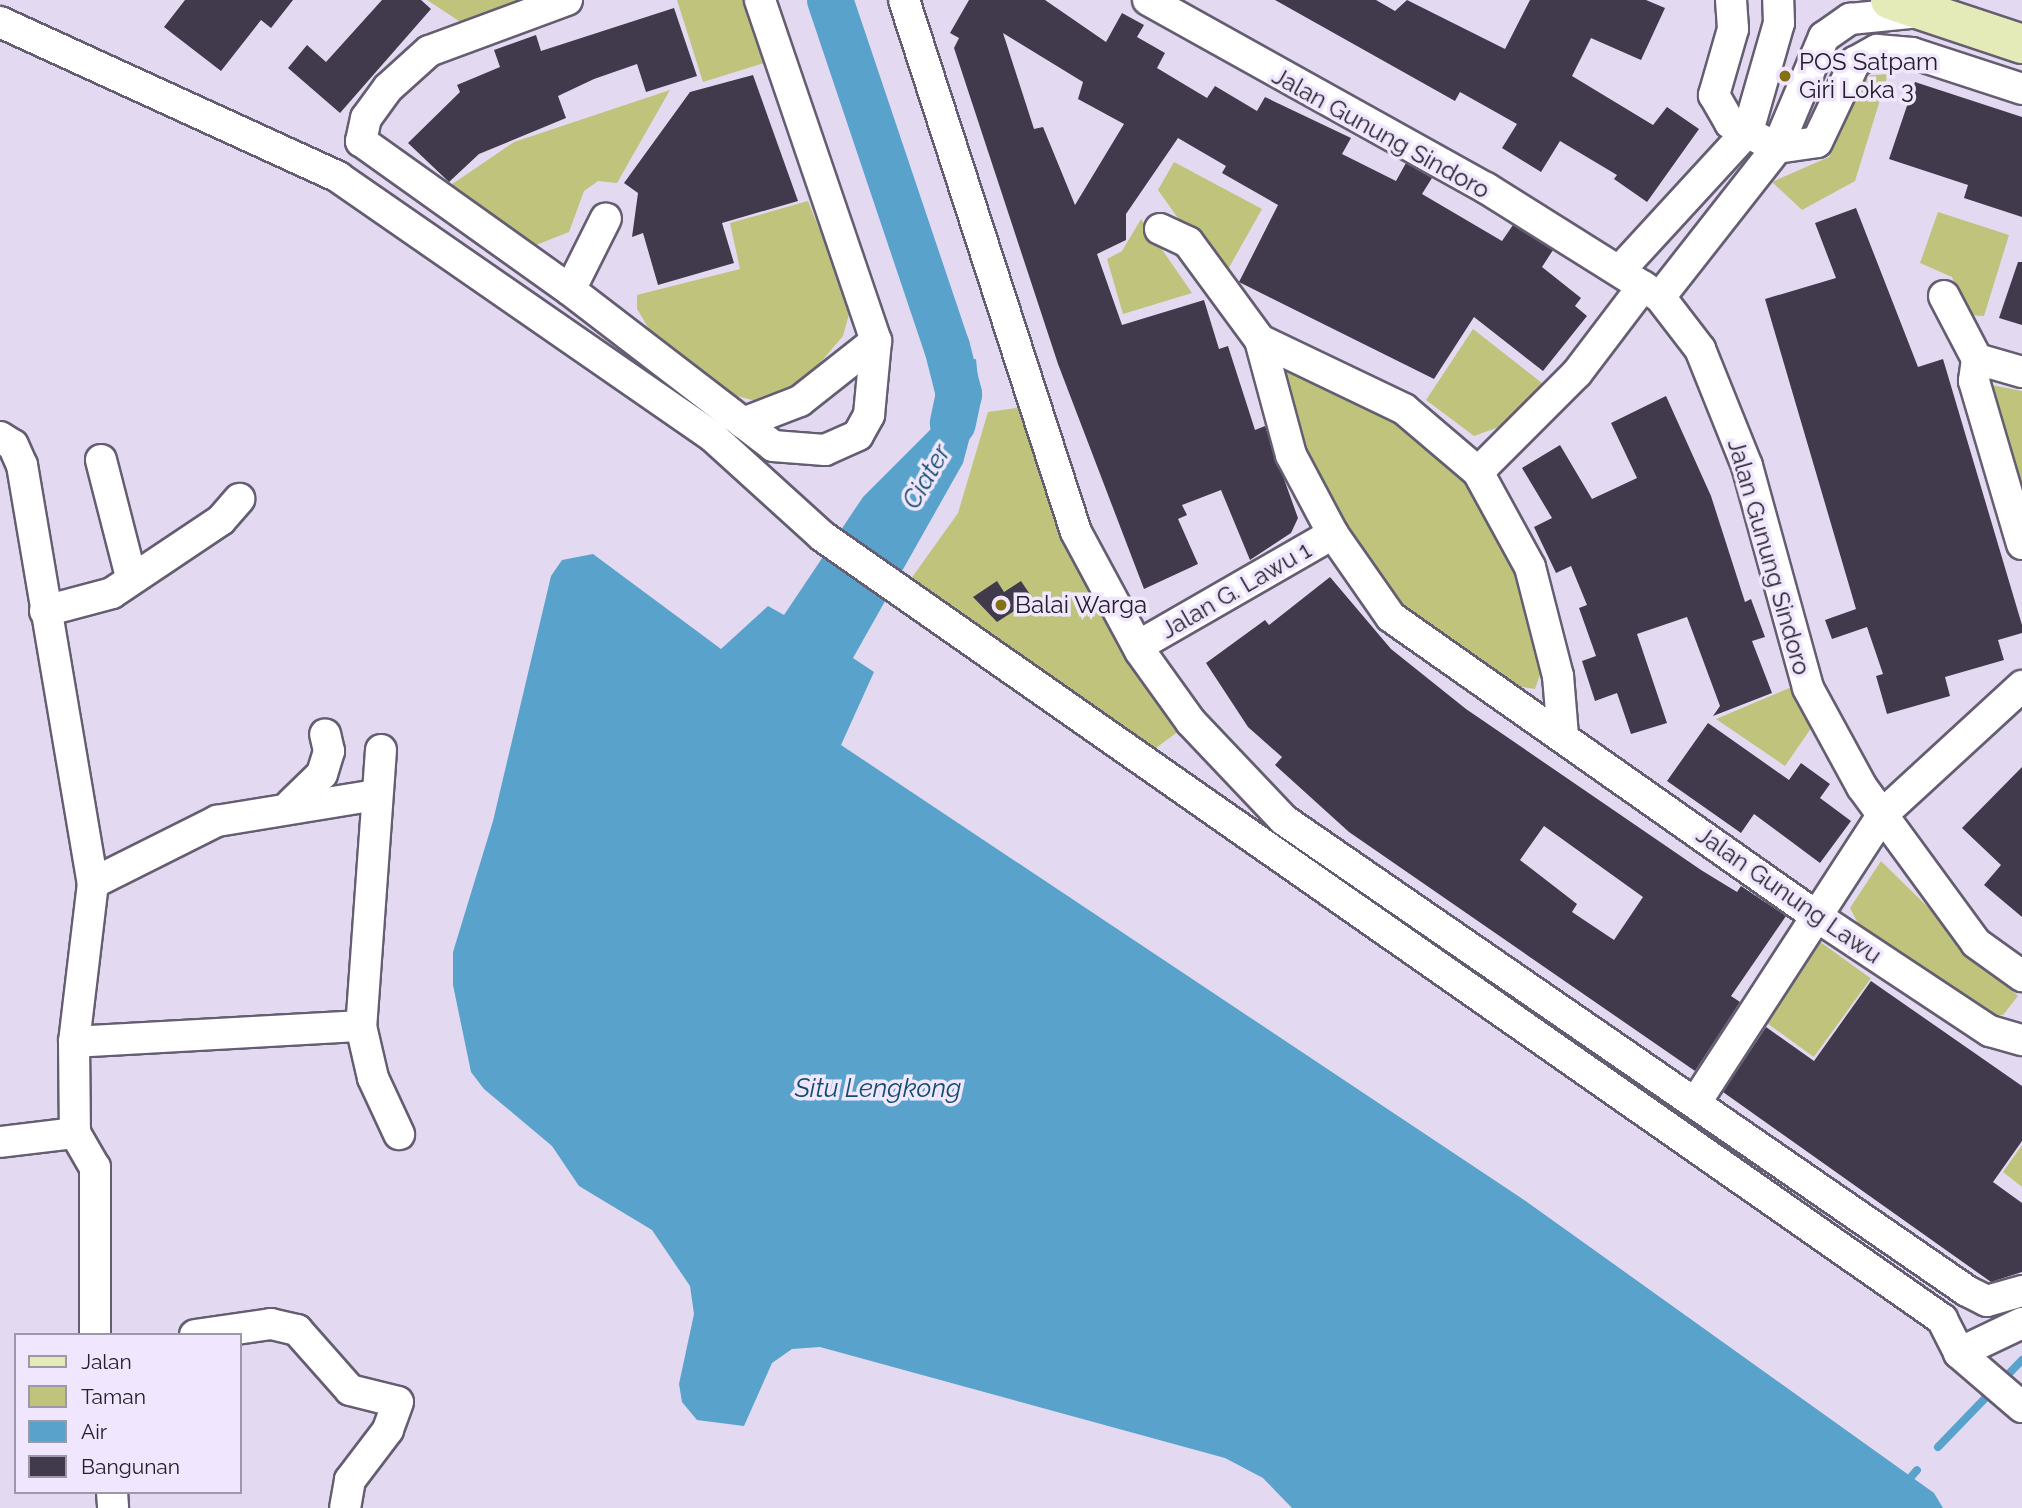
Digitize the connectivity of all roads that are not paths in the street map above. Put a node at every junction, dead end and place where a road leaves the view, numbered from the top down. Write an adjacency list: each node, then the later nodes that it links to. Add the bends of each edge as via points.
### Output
1 (567, 0): 16 (street, via 429,51 388,88 360,135)
2 (760, 0): 19 (street)
3 (904, 0): 31 (street, via 1076,532)
4 (1149, 0): 15 (street, Jalan Gunung Sindoro)
5 (1731, 0): 11 (street, via 1733,29 1714,95 1730,123)
6 (1778, 0): 11 (street, via 1779,23)
7 (1907, 6): 9 (main road); 12 (street, via 1836,25 1824,37)
8 (0, 22): 53 (street, via 338,177 713,437 822,536 1942,1319)
9 (2022, 44)
10 (2022, 89): 12 (street, via 1912,53 1877,50 1855,62 1817,142)
11 (1748, 131): 12 (street); 15 (street)
12 (1777, 148): 15 (street)
13 (606, 218): 16 (street)
14 (1160, 229): 18 (street, Jalan Gunung Lawu, via 1188,242)
15 (1641, 284): 25 (street, via 1577,373); 38 (street, Jalan Gunung Sindoro, via 1700,349 1747,466 1808,688 1863,787)
16 (570, 290): 22 (street)
17 (1944, 296): 20 (street)
18 (1260, 340): 25 (street, Jalan Gunung Lawu, via 1404,409); 27 (street, Jalan Gunung Lawu, via 1291,455)
19 (876, 341): 22 (street, via 800,401); 22 (street, via 869,415 850,440 825,450 798,451 772,446)
20 (1977, 359): 21 (street); 28 (street, via 1979,404)
21 (2022, 372)
22 (743, 423)
23 (0, 438): 30 (street, via 13,445 22,465)
24 (100, 460): 29 (street)
25 (1478, 472): 34 (street, Jalan Gunung Lawu, via 1530,567 1558,676)
26 (239, 499): 29 (street, via 221,520)
27 (1334, 534): 31 (street, Jalan G. Lawu 1); 34 (street, Jalan Gunung Lawu, via 1391,617)
28 (2022, 544)
29 (131, 577): 30 (street, via 111,593)
30 (45, 611): 39 (street)
31 (1138, 646): 45 (street, via 1191,722 1284,820)
32 (2022, 686): 38 (street)
33 (325, 734): 37 (street, via 329,751 322,774)
34 (1563, 736): 40 (street, Jalan Gunung Lawu)
35 (381, 750): 36 (street)
36 (375, 794): 37 (street); 42 (street)
37 (291, 804): 39 (street, via 217,821)
38 (1884, 813): 40 (street); 41 (street, Jalan Gunung Sindoro, via 1976,943)
39 (93, 883): 44 (street)
40 (1819, 918): 43 (street, Jalan Gunung Lawu, via 1990,1031); 45 (street)
41 (2022, 976)
42 (361, 1026): 44 (street); 47 (street, via 373,1078)
43 (2022, 1040)
44 (74, 1042): 46 (street)
45 (1696, 1102): 49 (street, via 1967,1292 1987,1301)
46 (75, 1133): 48 (street); 51 (street, via 94,1167)
47 (399, 1134)
48 (0, 1142)
49 (2022, 1291)
50 (2022, 1323): 53 (street)
51 (95, 1333)
52 (209, 1333): 55 (street, via 271,1324 297,1330 350,1390 398,1402 388,1430 350,1480)
53 (1959, 1353): 54 (street, via 1980,1376)
54 (2018, 1402)
55 (345, 1508)

